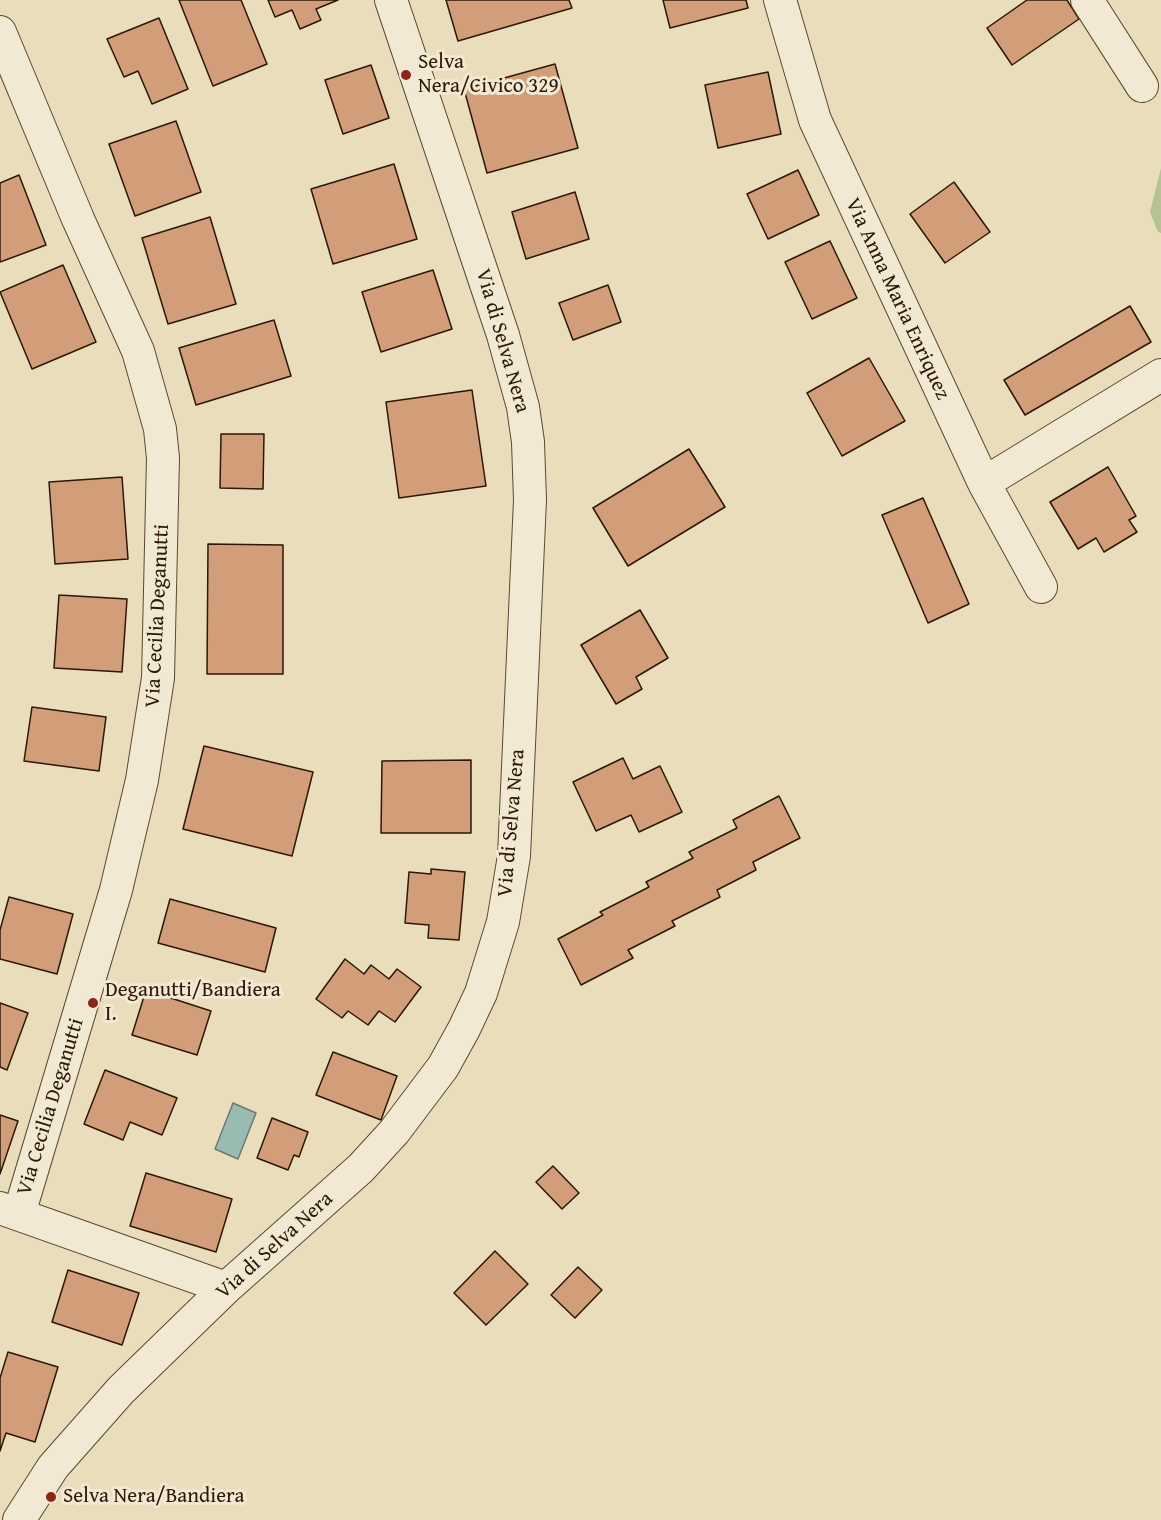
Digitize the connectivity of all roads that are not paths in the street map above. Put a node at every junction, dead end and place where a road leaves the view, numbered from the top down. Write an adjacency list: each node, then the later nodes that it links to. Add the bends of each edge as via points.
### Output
1 (391, 0): 10 (street, Via di Selva Nera, via 491,297 524,416 530,500 512,877 500,935 481,993 430,1084 361,1168)
2 (780, 0): 7 (street, Via Anna Maria Enriquez, via 815,120)
3 (1087, 0): 5 (street)
4 (0, 32): 9 (street, Via Cecilia Deganutti, via 138,351 156,414 163,458 158,666 142,780 116,890)
5 (1142, 86)
6 (1161, 375): 7 (street)
7 (984, 483): 8 (street, Via Anna Maria Enriquez)
8 (1041, 587)
9 (9, 1211): 10 (street)
10 (226, 1288): 11 (street, Via di Selva Nera, via 100,1413 53,1467)
11 (19, 1520)

